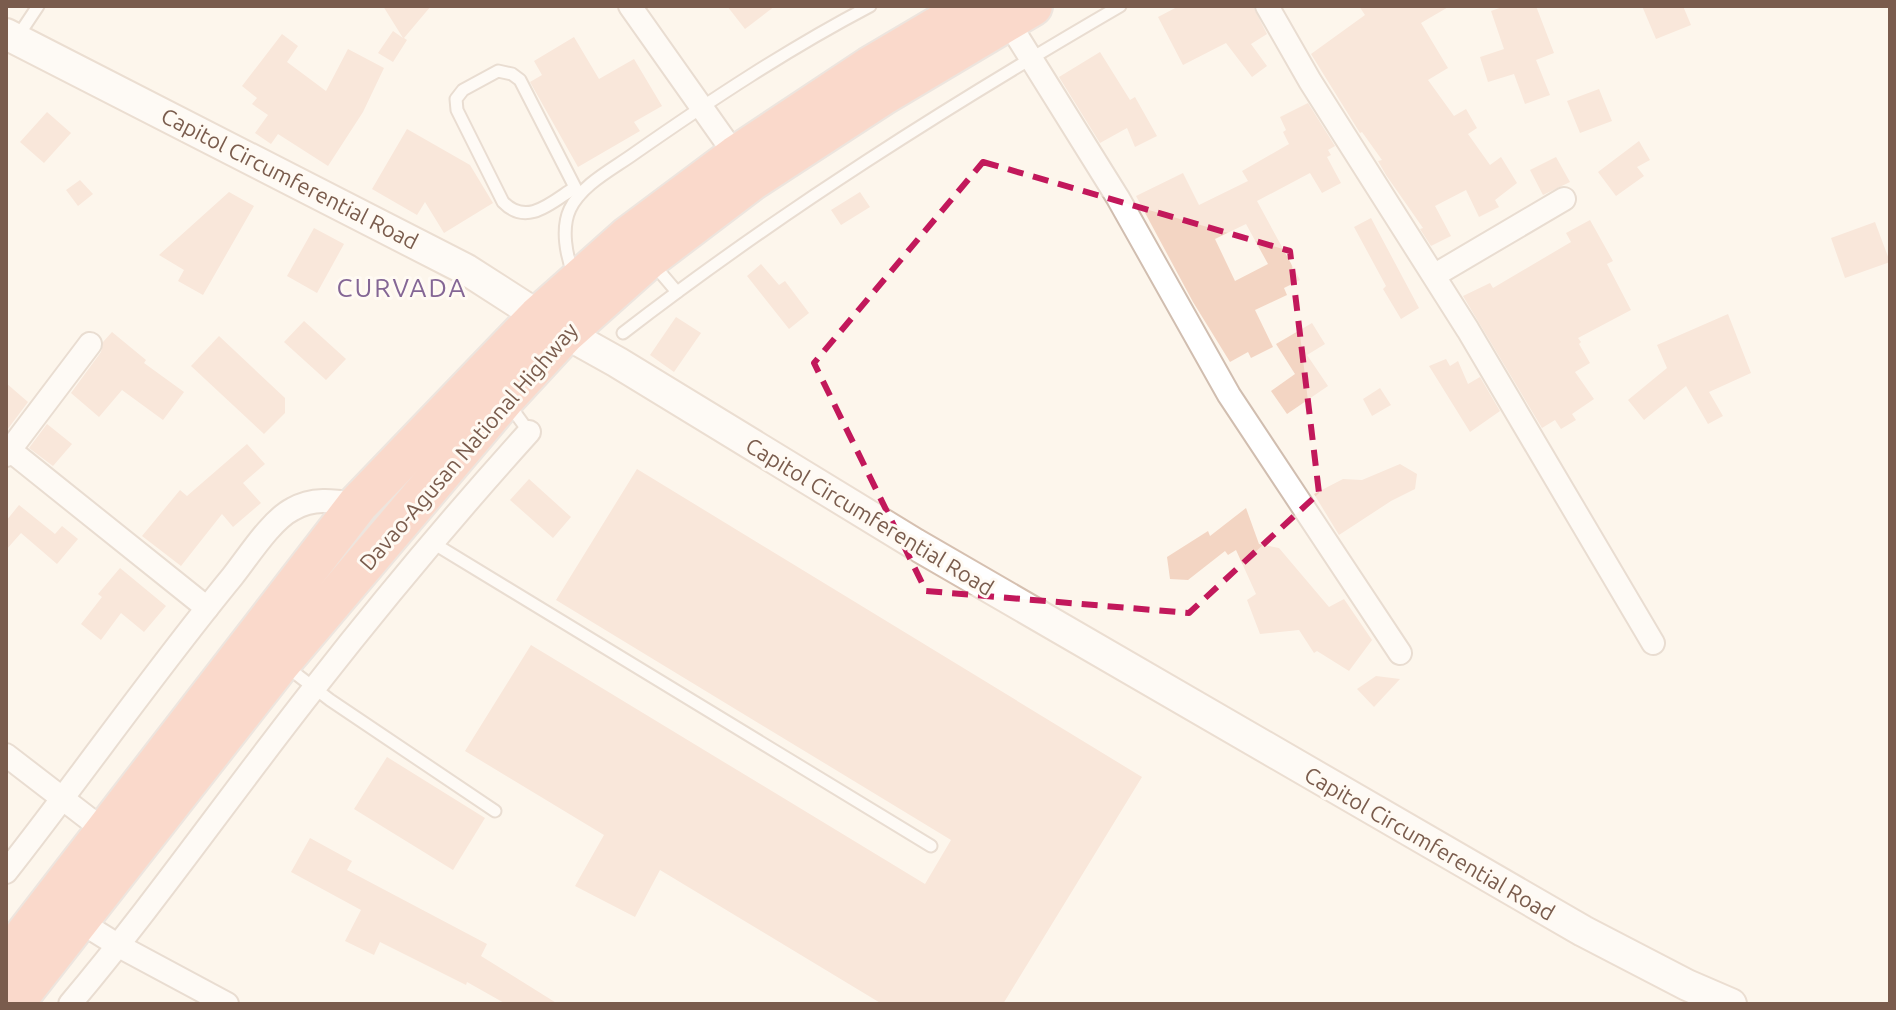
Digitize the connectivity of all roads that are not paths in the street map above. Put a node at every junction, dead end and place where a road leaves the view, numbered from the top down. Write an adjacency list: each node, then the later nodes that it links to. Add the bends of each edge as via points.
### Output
1 (38, 6): 7 (lane)
2 (630, 6): 9 (street)
3 (870, 6): 9 (lane)
4 (1120, 6): 8 (lane)
5 (1267, 6): 14 (street)
6 (1004, 11): 8 (street); 10 (highway, Davao-Agusan National Highway, via 870,67); 13 (highway, Davao-Agusan National Highway, via 752,180)
7 (11, 37): 17 (main road, Capitol Circumferential Road, via 433,252)
8 (1032, 58): 16 (lane, via 906,134); 29 (street, via 1229,395)
9 (701, 107): 10 (street); 11 (lane)
10 (736, 156): 15 (highway, Davao-Agusan National Highway)
11 (577, 192): 11 (lane, via 520,80 498,71 463,90 456,99 457,110 509,208 532,214); 15 (lane, via 566,228)
12 (1564, 199): 14 (street)
13 (648, 259): 16 (lane); 17 (highway, Davao-Agusan National Highway)
14 (1435, 275): 27 (street)
15 (577, 282): 17 (highway, Davao-Agusan National Highway)
16 (677, 292): 18 (lane)
17 (551, 325): 20 (highway, Davao-Agusan National Highway); 24 (highway, Davao-Agusan National Highway); 43 (main road, Capitol Circumferential Road, via 915,544 1583,931)
18 (623, 333)
19 (90, 344): 22 (street)
20 (504, 399): 21 (lane); 23 (highway, Davao-Agusan National Highway)
21 (529, 432): 23 (street)
22 (7, 451): 26 (street)
23 (462, 479): 25 (street); 28 (highway, Davao-Agusan National Highway)
24 (358, 504): 26 (street, via 309,502 290,510); 28 (highway, Davao-Agusan National Highway)
25 (433, 543): 30 (street); 35 (lane)
26 (207, 608): 32 (street)
27 (1653, 643)
28 (267, 651): 30 (lane); 34 (highway, Davao-Agusan National Highway); 37 (highway, Davao-Agusan National Highway)
29 (1400, 653)
30 (314, 688): 33 (lane); 38 (street)
31 (6, 755): 32 (street)
32 (63, 799): 34 (street); 36 (street)
33 (495, 811)
34 (106, 832): 39 (highway, Davao-Agusan National Highway)
35 (931, 846)
36 (6, 872)
37 (79, 921): 38 (street); 40 (highway, Davao-Agusan National Highway)
38 (119, 946): 41 (street); 42 (street)
39 (6, 960)
40 (13, 1004)
41 (70, 1004)
42 (227, 1004)
43 (1731, 1004)

